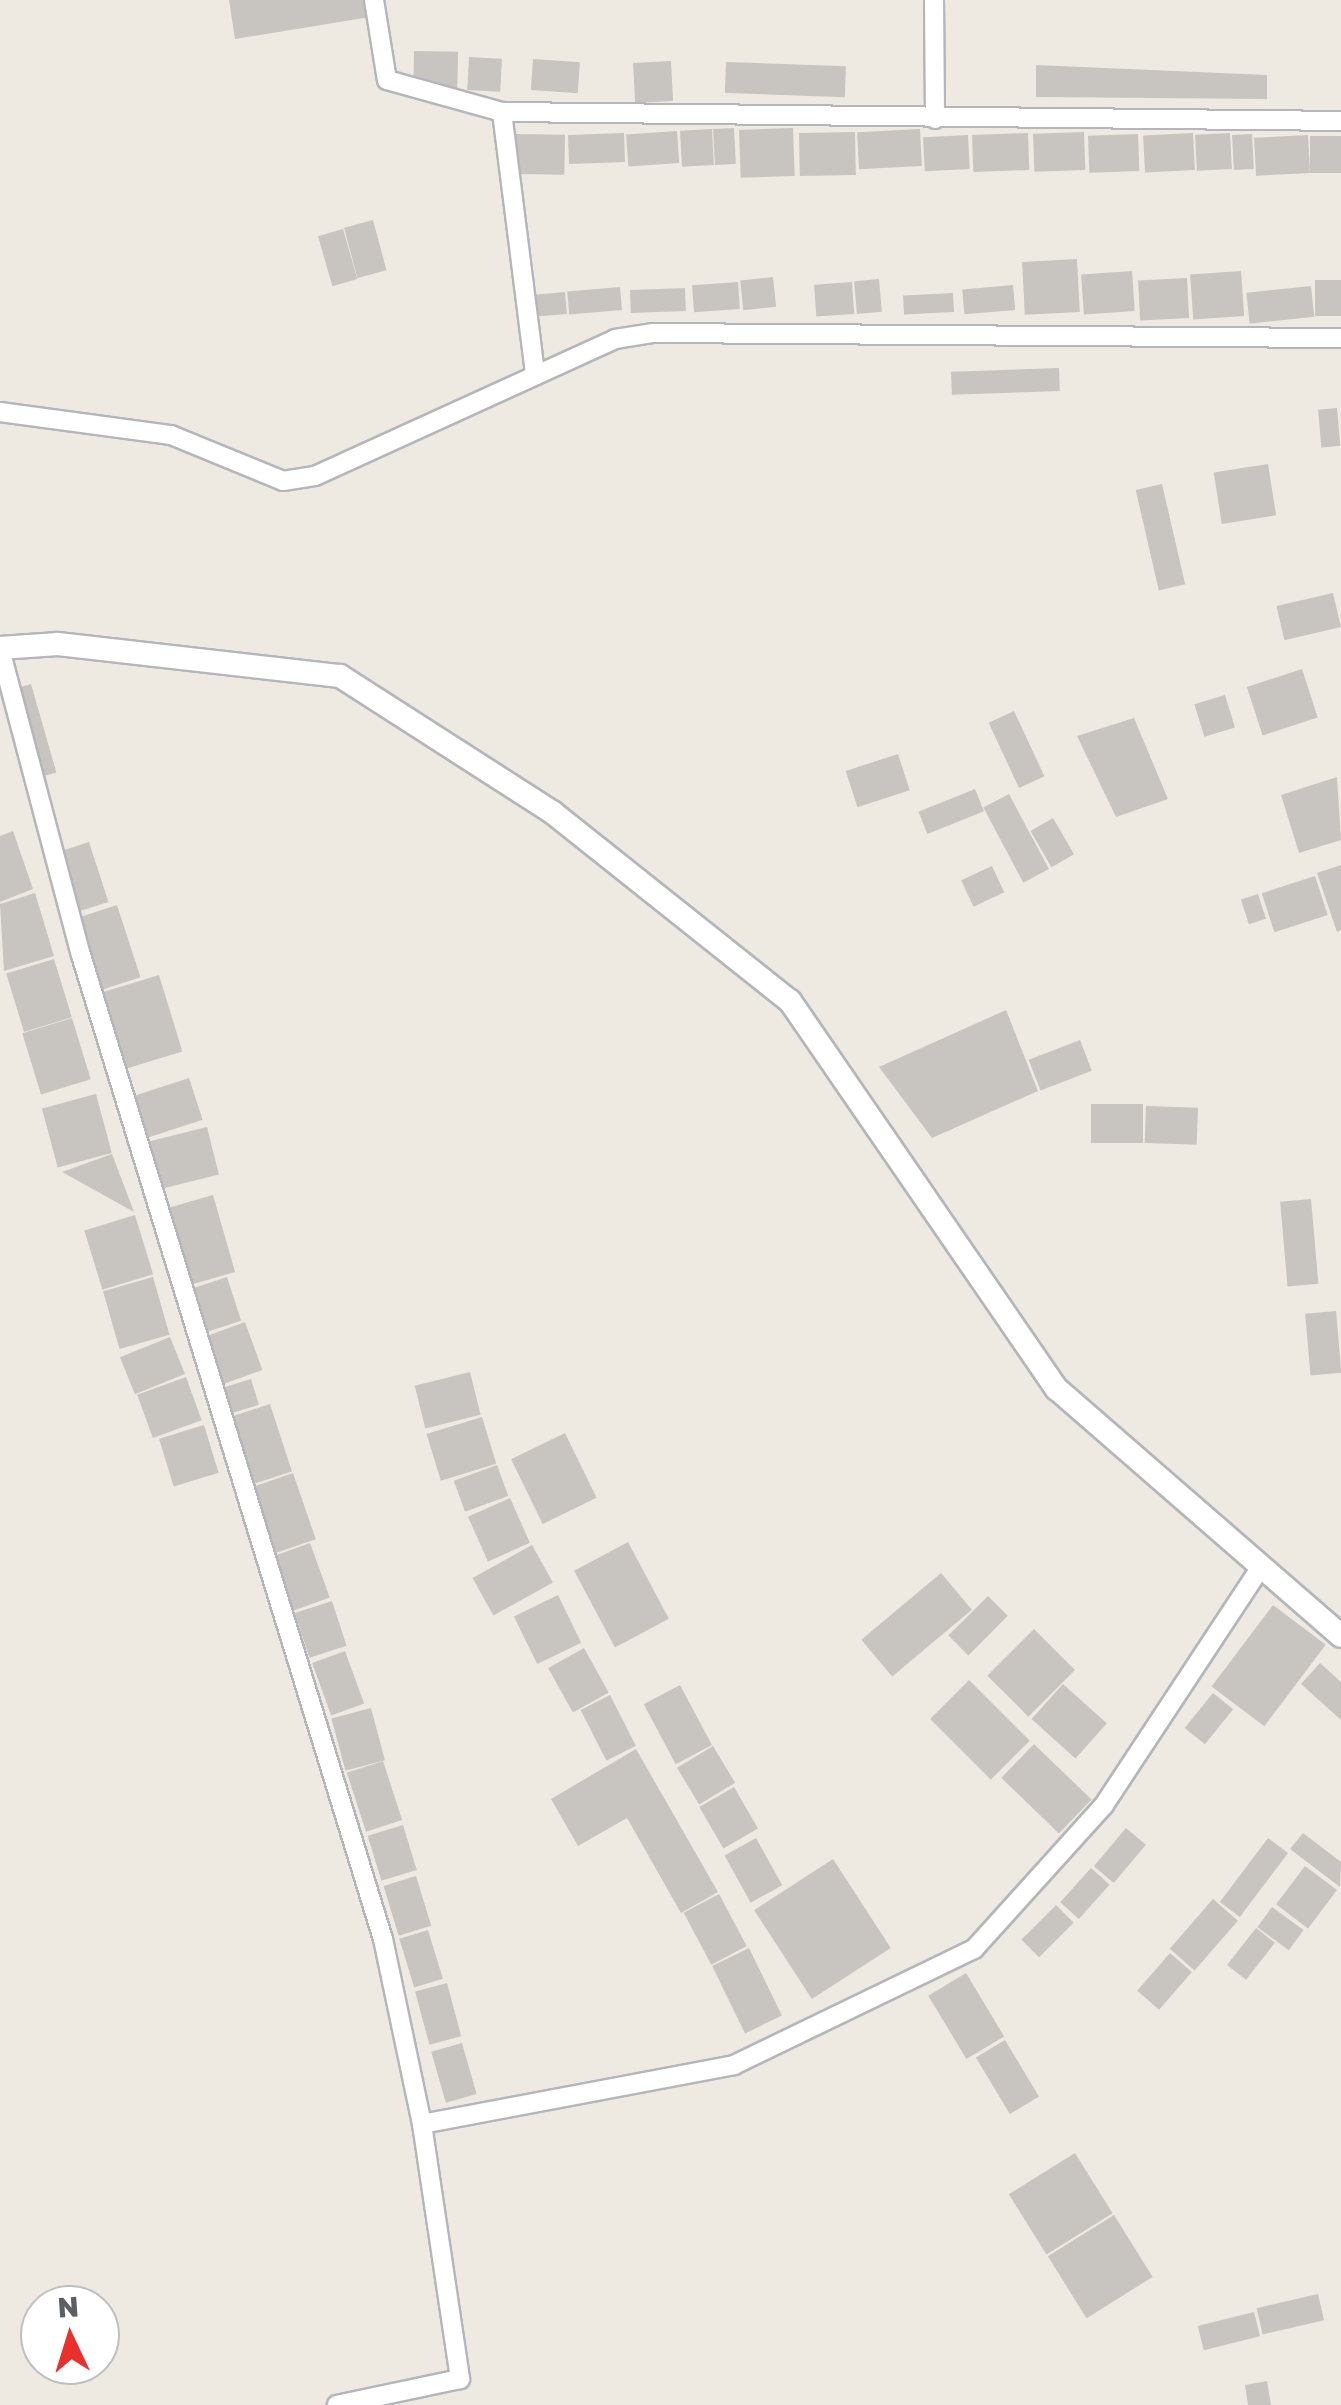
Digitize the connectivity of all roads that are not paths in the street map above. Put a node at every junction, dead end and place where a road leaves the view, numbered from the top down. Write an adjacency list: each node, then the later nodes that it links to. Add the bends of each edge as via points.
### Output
1 (374, 0): 3 (street, via 388,80)
2 (934, 0): 4 (street)
3 (502, 112): 4 (street); 7 (street)
4 (935, 119): 5 (street)
5 (1341, 121)
6 (1341, 338): 7 (street, via 654,333 614,339)
7 (535, 375): 8 (street, via 314,476 283,481 171,435)
8 (0, 412)
9 (0, 648): 10 (street, via 58,644 340,676 552,812 790,1001 1056,1390); 12 (street, via 81,956 382,1939)
10 (1261, 1567): 11 (street); 12 (street, via 1104,1805 974,1950 734,2065)
11 (1341, 1636)
12 (422, 2124): 13 (street, via 460,2379)
13 (338, 2405)

